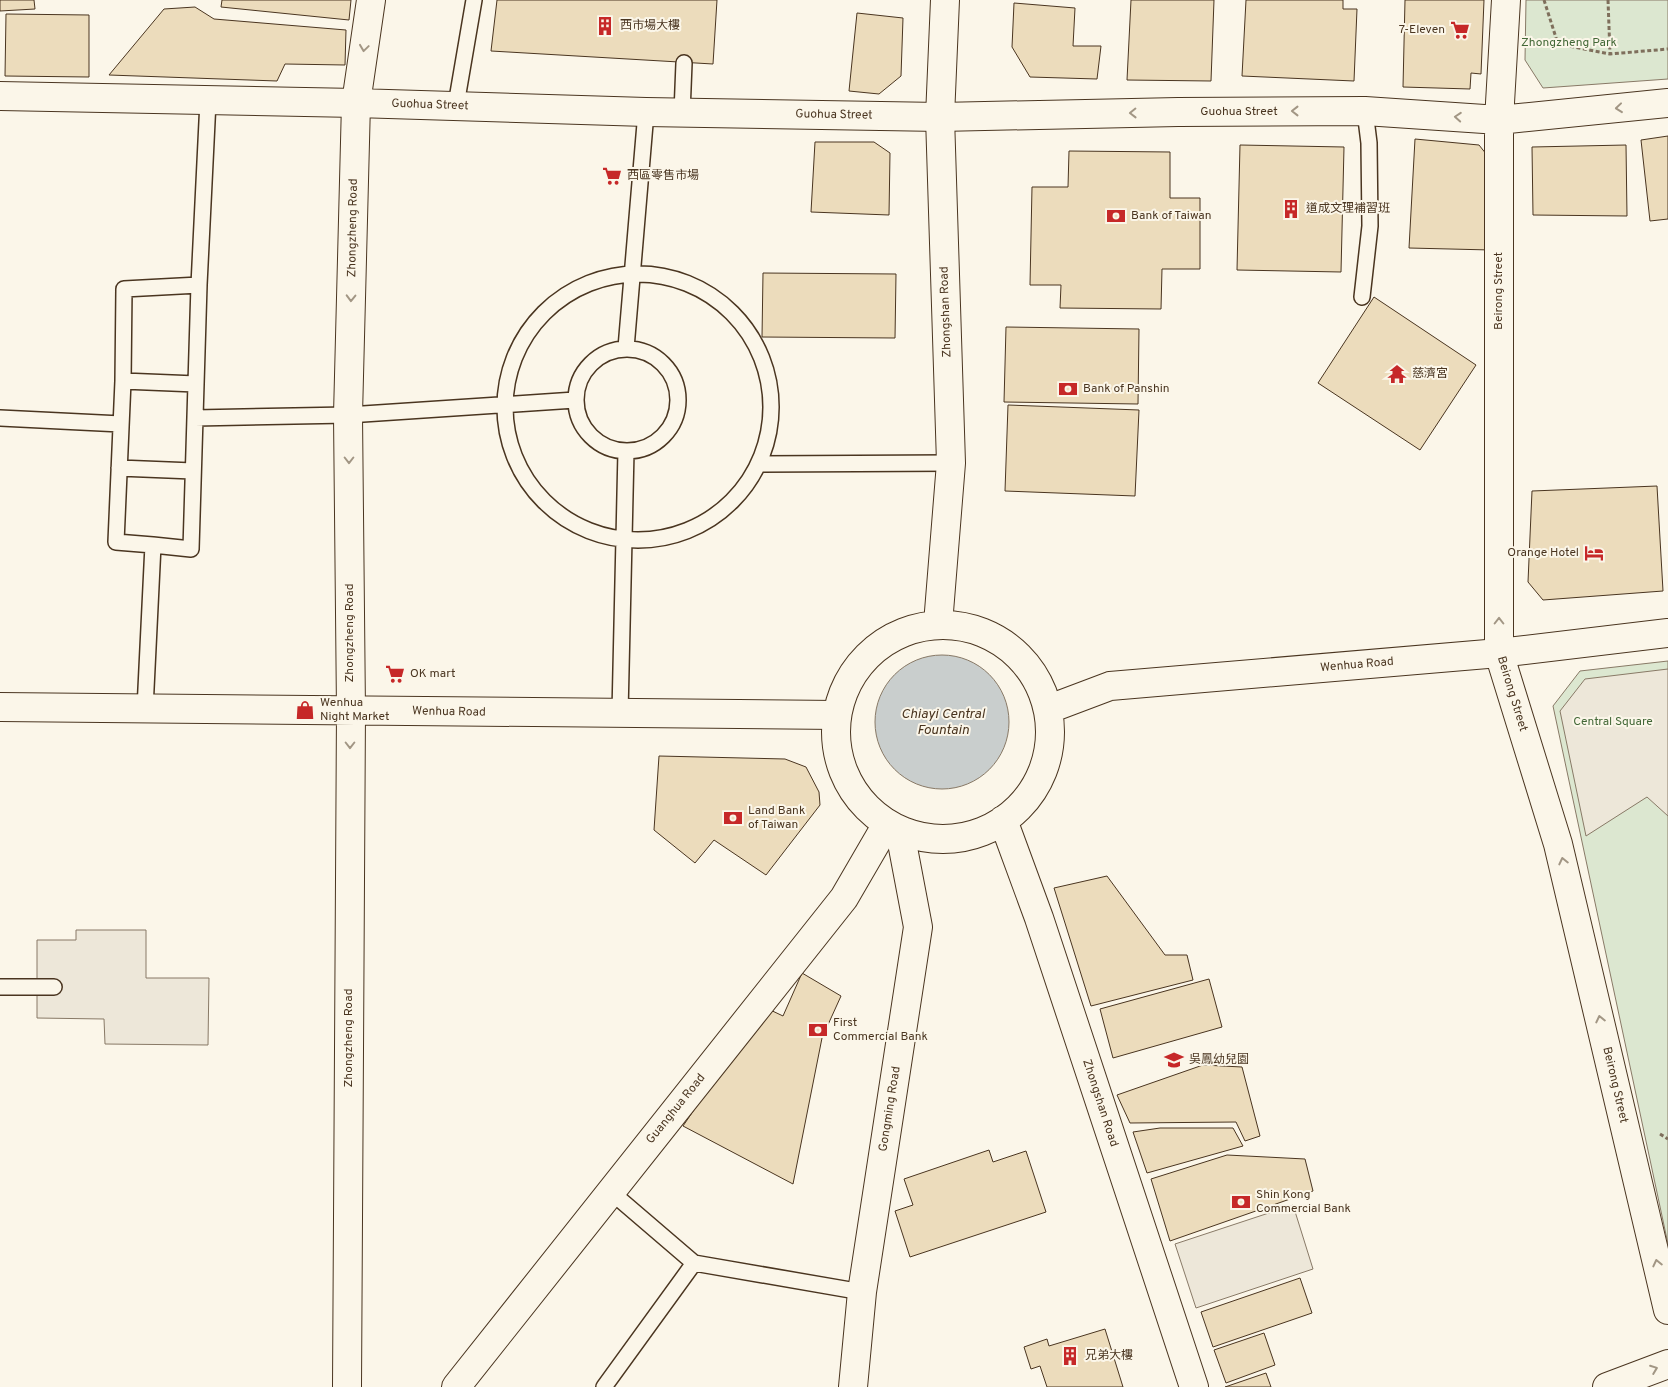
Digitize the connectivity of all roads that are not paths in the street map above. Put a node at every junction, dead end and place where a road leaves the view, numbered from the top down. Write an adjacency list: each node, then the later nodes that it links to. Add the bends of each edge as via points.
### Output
1 (371, 0): 8 (street, Zhongzheng Road, one-way to 8)
2 (474, 0): 10 (lane)
3 (945, 0): 14 (street, Zhongshan Road)
4 (1506, 0): 15 (street, Beirong Street)
5 (684, 63): 13 (lane)
6 (0, 96): 7 (street, Guohua Street)
7 (208, 101): 8 (street, Guohua Street); 17 (lane)
8 (356, 103): 10 (street, Guohua Street); 24 (street, Zhongzheng Road, one-way to 24)
9 (1668, 103): 15 (street, Guohua Street, one-way to 15)
10 (456, 105): 12 (street, Guohua Street)
11 (1365, 111): 14 (street, Guohua Street, one-way to 14); 15 (street, Guohua Street, one-way to 11); 18 (lane, via 1369,143 1370,226)
12 (646, 112): 13 (street, Guohua Street); 16 (lane)
13 (682, 113): 14 (street, Guohua Street)
14 (940, 117): 29 (street, Zhongshan Road)
15 (1499, 120): 37 (street, Beirong Street, one-way to 15)
16 (633, 272): 19 (lane); 23 (lane, via 590,282 551,304 523,339 507,380); 30 (lane, via 672,277 708,292 738,317 759,350 771,387 770,426)
17 (198, 285): 20 (lane, via 124,289); 21 (lane)
18 (1362, 297)
19 (626, 348): 22 (lane, via 596,358 577,384); 28 (lane, via 642,350 668,369 678,400 668,431 642,450)
20 (123, 381): 21 (lane); 27 (lane)
21 (196, 384): 26 (lane)
22 (575, 400): 23 (lane); 28 (lane, via 578,416 596,442)
23 (506, 405): 24 (lane); 33 (lane, via 506,425 519,468 545,504 582,529)
24 (348, 416): 26 (lane); 41 (street, Zhongzheng Road, one-way to 41)
25 (0, 418): 27 (lane)
26 (195, 418): 32 (lane)
27 (121, 424): 31 (lane)
28 (626, 452): 33 (lane)
29 (951, 463): 30 (lane); 35 (street, Zhongshan Road)
30 (759, 464): 33 (lane, via 736,498 704,524 666,539)
31 (119, 468): 32 (lane); 34 (lane, via 116,542)
32 (193, 471): 34 (lane, via 191,549)
33 (624, 540): 42 (lane)
34 (153, 545): 39 (lane)
35 (938, 624): 40 (street, via 962,626 990,635 1015,652 1034,675); 43 (street, via 902,632 876,647 856,669 842,696)
36 (1668, 633): 37 (street, Wenhua Road)
37 (1499, 653): 40 (street, Wenhua Road, via 1110,686); 51 (street, Beirong Street, one-way to 37, via 1558,844)
38 (0, 707): 39 (street, Wenhua Road)
39 (146, 709): 41 (street, Wenhua Road)
40 (1049, 709): 44 (street, via 1050,738 1043,772 1025,801)
41 (351, 711): 42 (street, Wenhua Road); 53 (street, Zhongzheng Road, one-way to 53)
42 (620, 713): 43 (street, Wenhua Road)
43 (838, 715): 45 (street, via 838,754 848,782 864,805)
44 (1003, 820): 45 (street, via 968,837 932,838); 57 (street, Zhongshan Road, via 1039,918)
45 (893, 828): 48 (street, Guanghua Road, via 844,898); 50 (street, Gongming Road, via 918,927)
46 (0, 987): 47 (lane)
47 (54, 987)
48 (610, 1191): 49 (lane); 54 (street, Guanghua Road)
49 (694, 1263): 50 (lane); 55 (lane)
50 (862, 1292): 56 (street, Gongming Road)
51 (1668, 1310)
52 (1668, 1364): 58 (street, one-way to 52)
53 (347, 1387)
54 (456, 1387)
55 (604, 1387)
56 (853, 1387)
57 (1194, 1387)
58 (1607, 1387)

